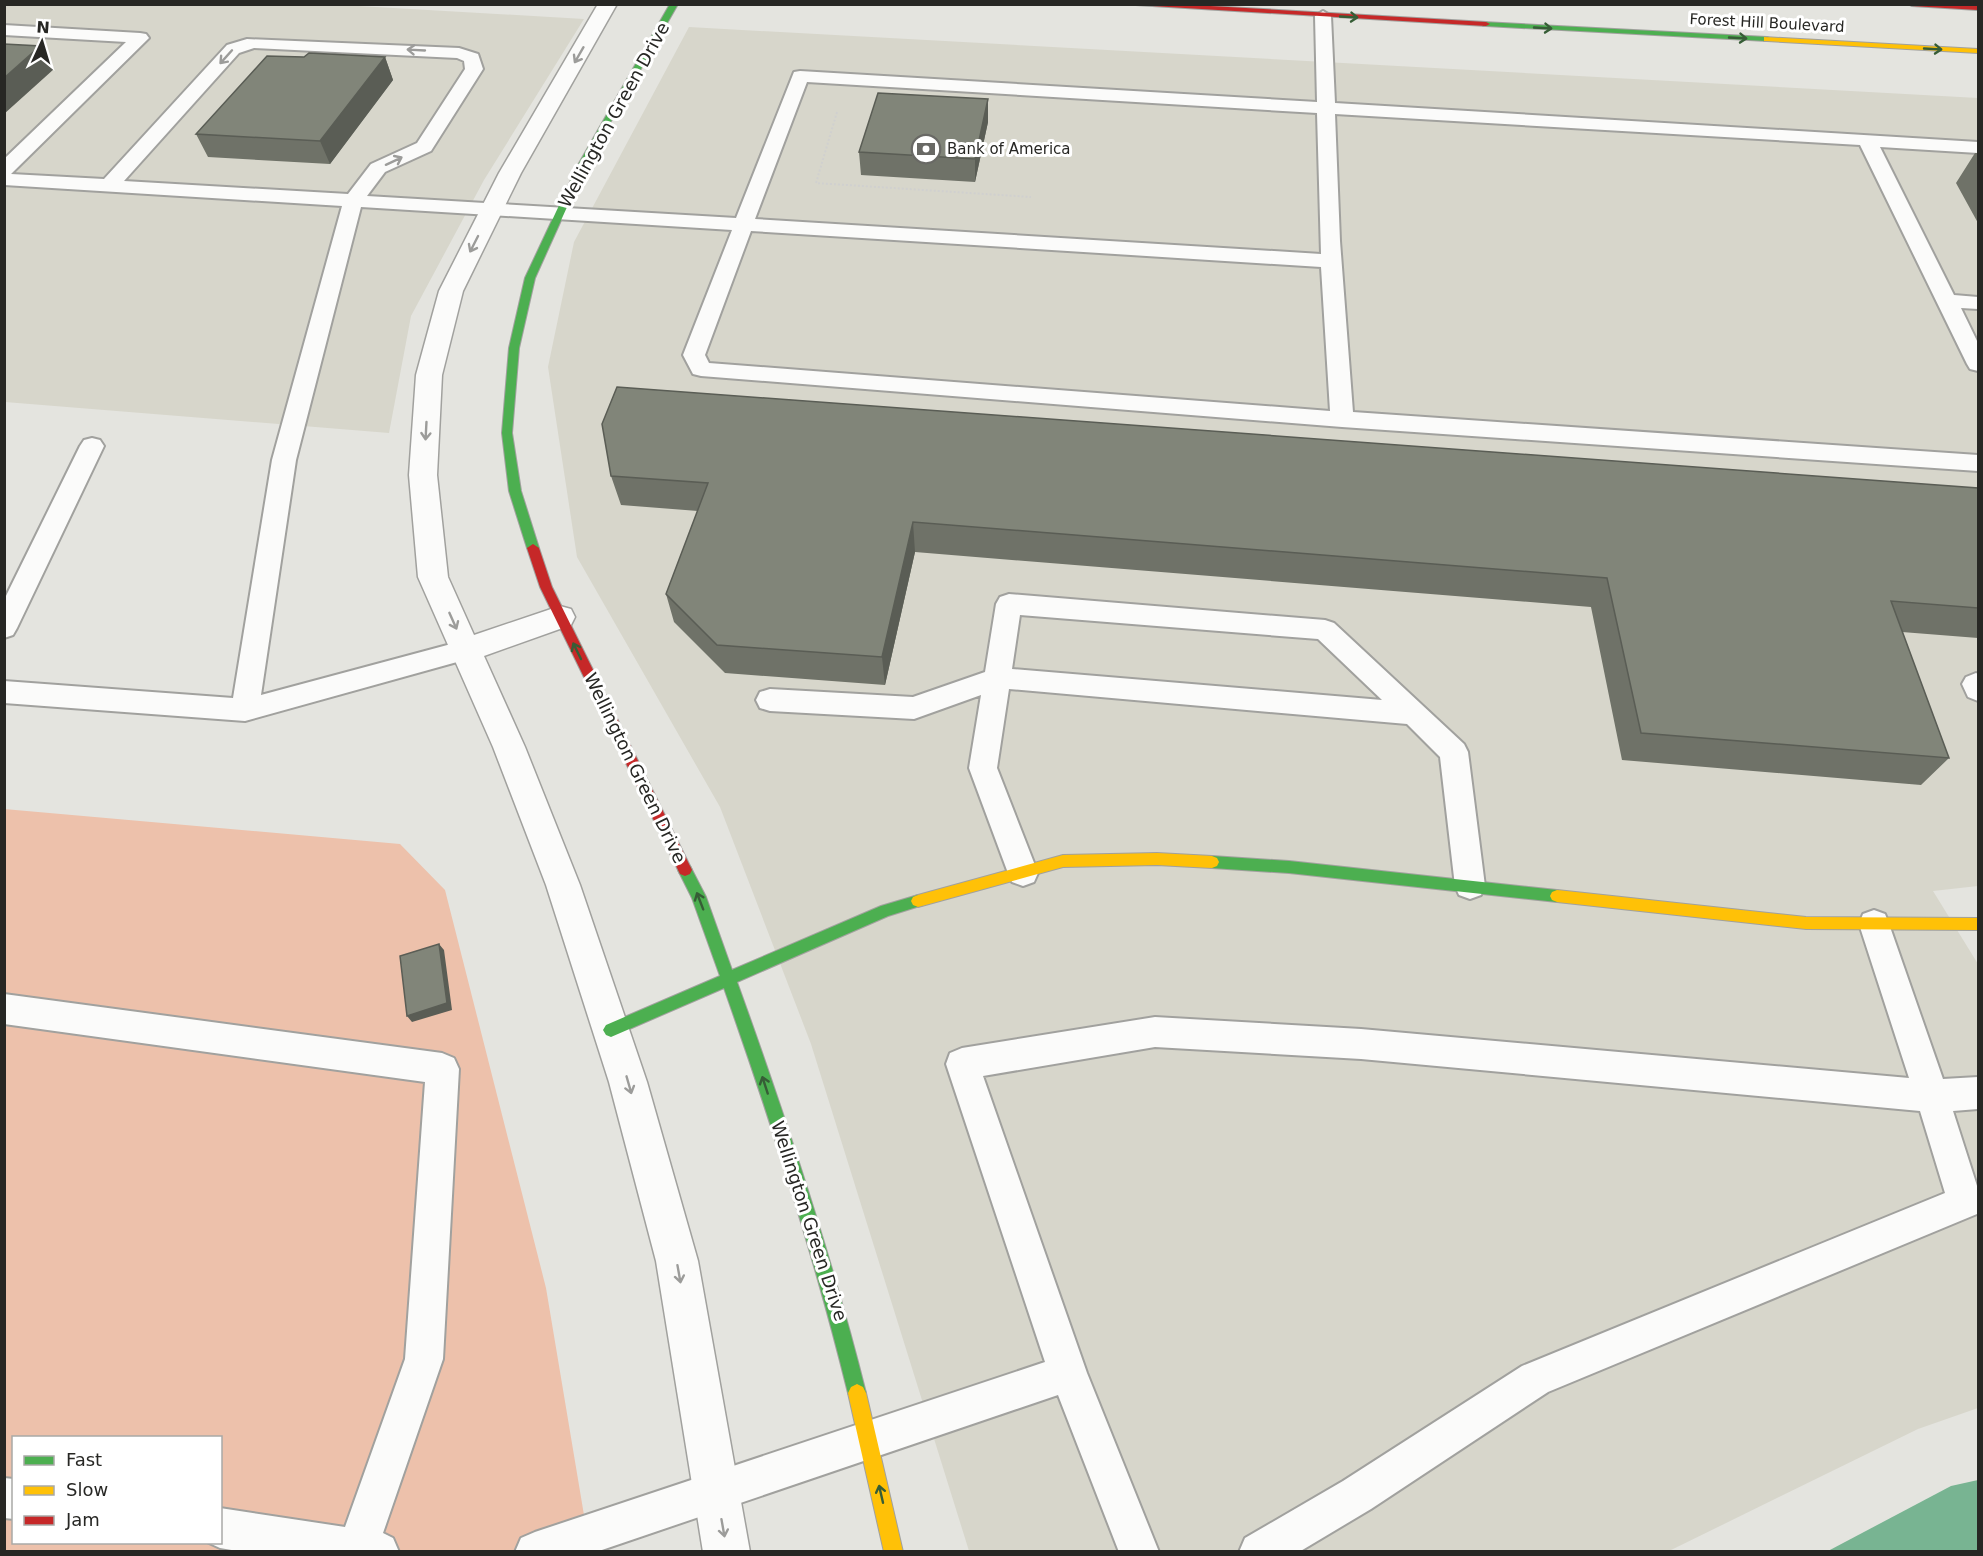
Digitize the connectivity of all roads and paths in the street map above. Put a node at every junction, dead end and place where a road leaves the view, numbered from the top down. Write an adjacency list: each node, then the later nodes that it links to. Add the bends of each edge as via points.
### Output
1 (608, 4): 18 (street, one-way to 18)
2 (674, 4): 19 (street, Wellington Green Drive, via 582,165)
3 (1123, 4): 6 (street, Forest Hill Boulevard)
4 (1912, 4): 5 (street)
5 (1978, 8)
6 (1323, 16): 8 (street, Forest Hill Boulevard, one-way to 8); 10 (lane)
7 (4, 30): 13 (lane, via 140,38)
8 (1978, 51)
9 (838, 109): 16 (path, via 816,183)
10 (1325, 109): 11 (lane); 20 (lane, via 800,76); 21 (lane)
11 (1867, 140): 12 (lane); 22 (lane)
12 (1978, 147)
13 (4, 170)
14 (4, 179): 15 (lane)
15 (109, 186): 17 (lane); 17 (lane, one-way to 15, via 378,168 424,147 474,69 472,58 459,52 243,45 233,49)
16 (1031, 197)
17 (353, 201): 18 (lane); 36 (lane, via 285,460)
18 (491, 210): 19 (lane); 30 (street, one-way to 30, via 451,291 429,375 423,475 433,577)
19 (560, 213): 20 (lane); 28 (street, Wellington Green Drive, via 530,278 514,348 507,433 515,491 546,587)
20 (744, 224): 21 (lane); 25 (lane, via 694,355 701,369)
21 (1331, 261): 25 (lane)
22 (1947, 301): 23 (lane); 24 (lane)
23 (1978, 303)
24 (1978, 364)
25 (1342, 419): 27 (lane)
26 (92, 446): 29 (lane)
27 (1978, 463)
28 (560, 617): 30 (street); 42 (street, Wellington Green Drive, one-way to 28, via 699,897)
29 (4, 628)
30 (466, 650): 36 (lane); 44 (street, via 564,885)
31 (997, 678): 35 (lane, via 914,708); 37 (lane); 37 (lane, via 1009,604 1325,630); 38 (lane, via 983,768)
32 (1978, 684): 33 (lane)
33 (1978, 690)
34 (4, 693): 36 (lane)
35 (770, 700)
36 (245, 710)
37 (1414, 714): 39 (lane, via 1454,752)
38 (1023, 873): 39 (street, via 1063,861 1157,859 1289,867); 42 (street, via 886,910)
39 (1470, 886): 40 (street, via 1806,923)
40 (1874, 924): 41 (street); 46 (lane)
41 (1978, 924)
42 (728, 978): 44 (street); 48 (street, Wellington Green Drive, one-way to 42, via 838,1310)
43 (4, 1009): 51 (lane, via 442,1069 424,1359)
44 (611, 1030): 49 (street, one-way to 49, via 677,1261)
45 (1978, 1093): 46 (lane)
46 (1932, 1096): 47 (lane, via 1361,1044 1155,1032 962,1064); 56 (lane, via 1965,1202 1535,1378 1357,1495)
47 (1068, 1374): 48 (lane); 55 (lane)
48 (868, 1439): 49 (lane); 54 (street, Wellington Green Drive, one-way to 48)
49 (717, 1490): 52 (lane); 53 (street, one-way to 53)
50 (222, 1528): 51 (lane)
51 (368, 1550)
52 (534, 1551)
53 (727, 1551)
54 (894, 1551)
55 (1139, 1551)
56 (1259, 1551)

